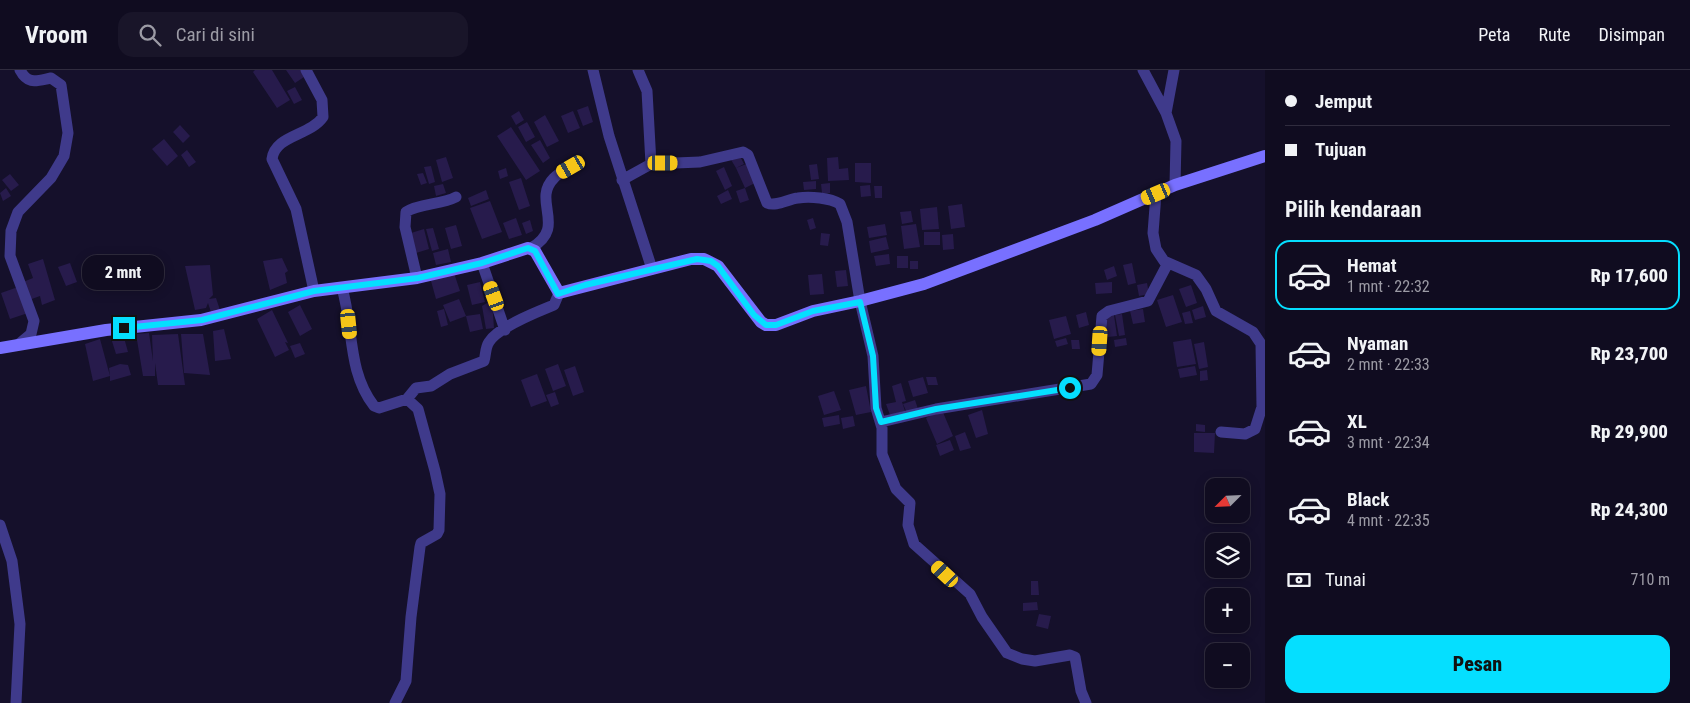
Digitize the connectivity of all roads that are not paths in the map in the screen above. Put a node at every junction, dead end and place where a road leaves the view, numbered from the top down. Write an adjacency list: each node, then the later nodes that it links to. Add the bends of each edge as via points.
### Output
1 (20, 70): 25 (street, via 34,82 51,78 61,85 68,133 61,164 18,212 11,231 10,256 34,321 31,334)
2 (306, 70): 21 (street, via 322,100 322,117 312,129 280,144 272,159 296,209)
3 (593, 70): 11 (street)
4 (638, 70): 9 (street, via 647,91)
5 (1143, 70): 7 (street)
6 (1174, 70): 7 (street)
7 (1166, 112): 12 (street, via 1176,142)
8 (1265, 156): 12 (street)
9 (652, 164): 11 (street); 23 (street, via 700,162 745,152 767,203 798,198 838,202 847,222)
10 (571, 167): 15 (street, via 550,183 546,201 548,232 542,242)
11 (622, 180): 18 (street)
12 (1175, 186): 13 (street)
13 (1156, 194): 17 (street, via 1153,233 1156,249); 23 (street, via 924,284)
14 (456, 197): 19 (street, via 406,212 405,227)
15 (531, 248): 16 (street); 22 (street)
16 (482, 263): 19 (street); 24 (street)
17 (1168, 264): 28 (street, via 1148,301 1109,311 1102,316 1097,375 1091,384 936,409); 29 (street, via 1196,275 1216,311 1254,332 1261,344 1262,407 1255,429 1245,434)
18 (652, 269): 22 (street); 23 (street, via 691,260 711,261 754,315 766,325)
19 (418, 278): 20 (street)
20 (342, 288): 21 (street); 27 (street, via 356,372 366,394 377,408)
21 (314, 291): 25 (street, via 202,320 106,330)
22 (558, 294): 24 (street, via 554,305 522,318)
23 (860, 302): 28 (street, via 873,356 876,408)
24 (506, 330): 27 (street, via 487,344 484,361 430,386 416,388)
25 (19, 344): 26 (street)
26 (0, 348)
27 (407, 399): 32 (street, via 412,401 420,416 435,470 441,509 437,534 420,548 406,681)
28 (881, 422): 33 (street, via 882,454 896,489 910,503 908,525 916,547 970,594 1007,653 1035,661 1075,657)
29 (1221, 432)
30 (0, 525): 31 (street, via 12,561 20,624)
31 (16, 703)
32 (395, 703)
33 (1086, 703)

